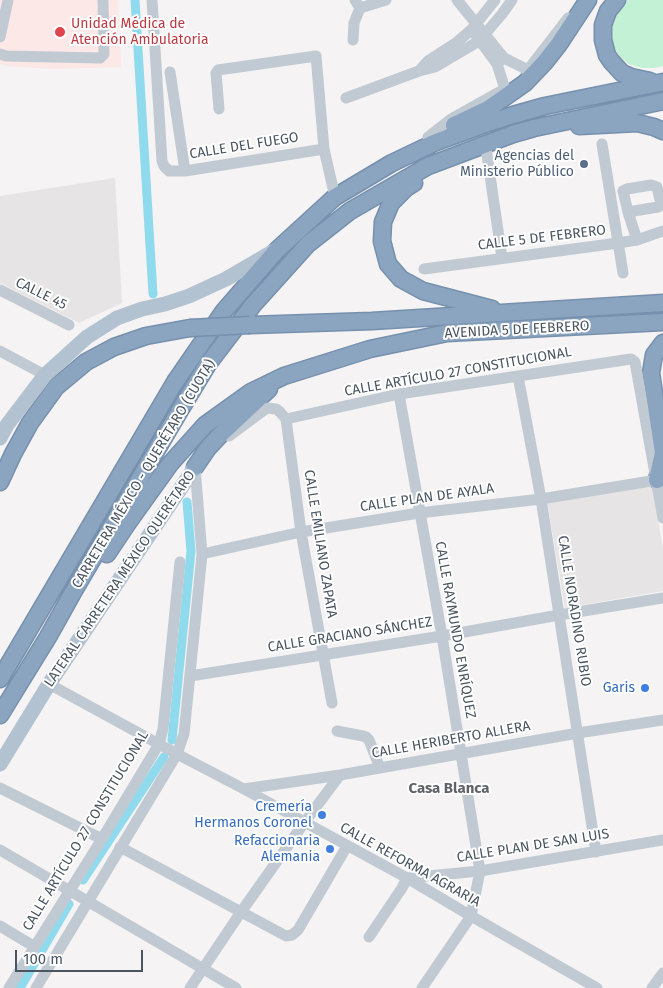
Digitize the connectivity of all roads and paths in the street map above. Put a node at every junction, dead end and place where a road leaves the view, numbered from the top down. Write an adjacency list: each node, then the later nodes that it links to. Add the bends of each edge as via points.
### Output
1 (103, 0): 17 (street, via 104,54 100,58)
2 (152, 0): 35 (street, CALLE DEL FUEGO, via 162,161 169,170)
3 (386, 0): 12 (street)
4 (447, 0): 13 (street)
5 (457, 0): 13 (street)
6 (495, 0): 13 (street)
7 (512, 0): 15 (street)
8 (584, 0): 19 (street)
9 (588, 0): 30 (highway, via 560,44 525,83 488,109)
10 (618, 0): 22 (highway, via 608,11 603,26 607,55 622,73)
11 (5, 4): 14 (street)
12 (357, 4): 16 (street)
13 (474, 27): 15 (street); 20 (street)
14 (0, 37)
15 (482, 38): 18 (street); 20 (street, via 435,67)
16 (353, 40)
17 (0, 54)
18 (500, 61): 19 (street); 23 (street)
19 (528, 70): 23 (street)
20 (419, 71): 24 (street)
21 (170, 72): 35 (street)
22 (660, 82): 34 (highway, CARRETERA MÉXICO - QUERÉTARO (CUOTA), via 513,115 436,142)
23 (505, 89): 30 (street, via 451,119)
24 (346, 98)
25 (663, 101): 27 (highway, CARRETERA MÉXICO - QUERÉTARO (CUOTA))
26 (219, 109): 33 (street, via 218,70 316,56)
27 (534, 128): 28 (highway, via 637,123); 29 (highway, CARRETERA MÉXICO - QUERÉTARO (CUOTA))
28 (663, 131)
29 (513, 134): 32 (highway); 72 (highway, CARRETERA MÉXICO - QUERÉTARO (CUOTA), via 428,166 350,211 308,244 253,305 208,364)
30 (428, 137): 34 (highway)
31 (602, 144): 40 (street)
32 (486, 148): 42 (street); 47 (highway, via 439,168 406,188 391,203 383,222 382,241 388,264 408,283 423,291)
33 (324, 149): 35 (street, CALLE DEL FUEGO); 36 (street)
34 (392, 163): 36 (highway, CARRETERA MÉXICO - QUERÉTARO (CUOTA))
35 (185, 171)
36 (335, 197): 41 (highway, CARRETERA MÉXICO - QUERÉTARO (CUOTA))
37 (628, 212): 39 (street)
38 (663, 231): 39 (street, CALLE 5 DE FEBRERO)
39 (637, 240): 40 (street, CALLE 5 DE FEBRERO)
40 (618, 243): 42 (street, CALLE 5 DE FEBRERO); 44 (street)
41 (276, 250): 54 (main road, via 189,296 117,318 87,337); 75 (highway, CARRETERA MÉXICO - QUERÉTARO (CUOTA), via 224,311 175,382)
42 (502, 258): 43 (street, CALLE 5 DE FEBRERO)
43 (424, 269)
44 (623, 273)
45 (0, 290): 49 (street, CALLE 45)
46 (663, 303): 47 (highway, AVENIDA 5 DE FEBRERO)
47 (509, 313): 54 (highway, AVENIDA 5 DE FEBRERO, bridge, via 190,328 146,336 114,347)
48 (663, 322): 52 (highway, AVENIDA 5 DE FEBRERO, via 447,333 370,349)
49 (69, 325)
50 (663, 343): 58 (highway, via 654,355 651,373)
51 (0, 351): 54 (street)
52 (284, 376): 60 (highway, via 222,433); 72 (highway, AVENIDA 5 DE FEBRERO, via 251,392 205,425 127,524 79,598)
53 (518, 376): 55 (street, CALLE ARTÍCULO 27 CONSTITUCIONAL); 61 (street, CALLE ARTÍCULO 27 CONSTITUCIONAL, via 631,359 635,362); 63 (street, CALLE NORADINO RUBIO)
54 (51, 381): 57 (main road); 59 (highway); 62 (highway, AVENIDA 5 DE FEBRERO)
55 (398, 394): 56 (street, CALLE ARTÍCULO 27 CONSTITUCIONAL); 64 (street, CALLE RAYMUNDO ENRÍQUEZ)
56 (286, 419): 60 (street, LATERAL CARRETERA MÉXICO QUERÉTARO, via 276,409 264,410 226,438); 66 (street, CALLE EMILIANO ZAPATA)
57 (2, 428)
58 (663, 453): 61 (highway)
59 (0, 457)
60 (195, 467): 67 (street); 76 (main road, LATERAL CARRETERA MÉXICO QUERÉTARO)
61 (656, 480): 63 (street, CALLE PLAN DE AYALA); 65 (street)
62 (0, 482)
63 (541, 498): 64 (street, CALLE PLAN DE AYALA); 70 (street, CALLE NORADINO RUBIO)
64 (420, 513): 66 (street, CALLE PLAN DE AYALA); 71 (street, CALLE RAYMUNDO ENRÍQUEZ)
65 (663, 518)
66 (301, 532): 67 (street, CALLE PLAN DE AYALA); 73 (street, CALLE EMILIANO ZAPATA)
67 (202, 554): 74 (street)
68 (180, 562): 82 (street, CALLE ARTÍCULO 27 CONSTITUCIONAL)
69 (663, 598): 70 (street, CALLE GRACIANO SÁNCHEZ)
70 (559, 615): 71 (street, CALLE GRACIANO SÁNCHEZ); 81 (street, CALLE NORADINO RUBIO)
71 (442, 636): 73 (street, CALLE GRACIANO SÁNCHEZ); 84 (street, CALLE RAYMUNDO ENRÍQUEZ)
72 (48, 637): 78 (highway, CARRETERA MÉXICO - QUERÉTARO (CUOTA))
73 (324, 655): 74 (street, CALLE GRACIANO SÁNCHEZ); 77 (street, CALLE EMILIANO ZAPATA)
74 (190, 676): 83 (street, via 184,734)
75 (0, 679)
76 (49, 684): 82 (street, CALLE REFORMA AGRARIA); 85 (main road, LATERAL CARRETERA MÉXICO QUERÉTARO)
77 (332, 703)
78 (0, 715)
79 (663, 720): 81 (street, CALLE HERIBERTO ALLERA)
80 (337, 731): 86 (street, via 366,737)
81 (578, 733): 84 (street, CALLE HERIBERTO ALLERA); 96 (street, CALLE NORADINO RUBIO)
82 (159, 744): 83 (street, CALLE REFORMA AGRARIA); 91 (street, CALLE ARTÍCULO 27 CONSTITUCIONAL)
83 (176, 754): 89 (street, CALLE REFORMA AGRARIA); 94 (street)
84 (462, 754): 86 (street, CALLE HERIBERTO ALLERA); 97 (street, CALLE RAYMUNDO ENRÍQUEZ)
85 (0, 764)
86 (380, 768): 87 (street, CALLE HERIBERTO ALLERA)
87 (340, 775): 89 (street, CALLE HERIBERTO ALLERA); 90 (street)
88 (0, 788): 91 (street)
89 (244, 789): 90 (street, CALLE REFORMA AGRARIA)
90 (304, 822): 93 (street, CALLE REFORMA AGRARIA); 101 (street)
91 (102, 839): 99 (street, CALLE ARTÍCULO 27 CONSTITUCIONAL)
92 (663, 840): 96 (street, CALLE PLAN DE SAN LUIS)
93 (348, 846): 98 (street, CALLE REFORMA AGRARIA); 101 (street, via 292,935 286,936)
94 (120, 847): 100 (street); 101 (street)
95 (0, 850): 99 (street)
96 (596, 852): 97 (street, CALLE PLAN DE SAN LUIS)
97 (480, 871): 98 (street, CALLE PLAN DE SAN LUIS); 102 (street)
98 (407, 878): 102 (street, CALLE REFORMA AGRARIA); 104 (street)
99 (70, 890): 100 (street); 105 (street, CALLE ARTÍCULO 27 CONSTITUCIONAL)
100 (88, 901): 106 (street); 109 (street)
101 (241, 912): 106 (street)
102 (471, 916): 112 (street); 113 (street, CALLE REFORMA AGRARIA)
103 (0, 926): 105 (street)
104 (369, 937)
105 (34, 947): 108 (street, CALLE ARTÍCULO 27 CONSTITUCIONAL)
106 (203, 968): 110 (street); 111 (street)
107 (663, 972): 114 (street)
108 (9, 988)
109 (36, 988)
110 (190, 988)
111 (236, 988)
112 (422, 988)
113 (597, 988)
114 (652, 988)

